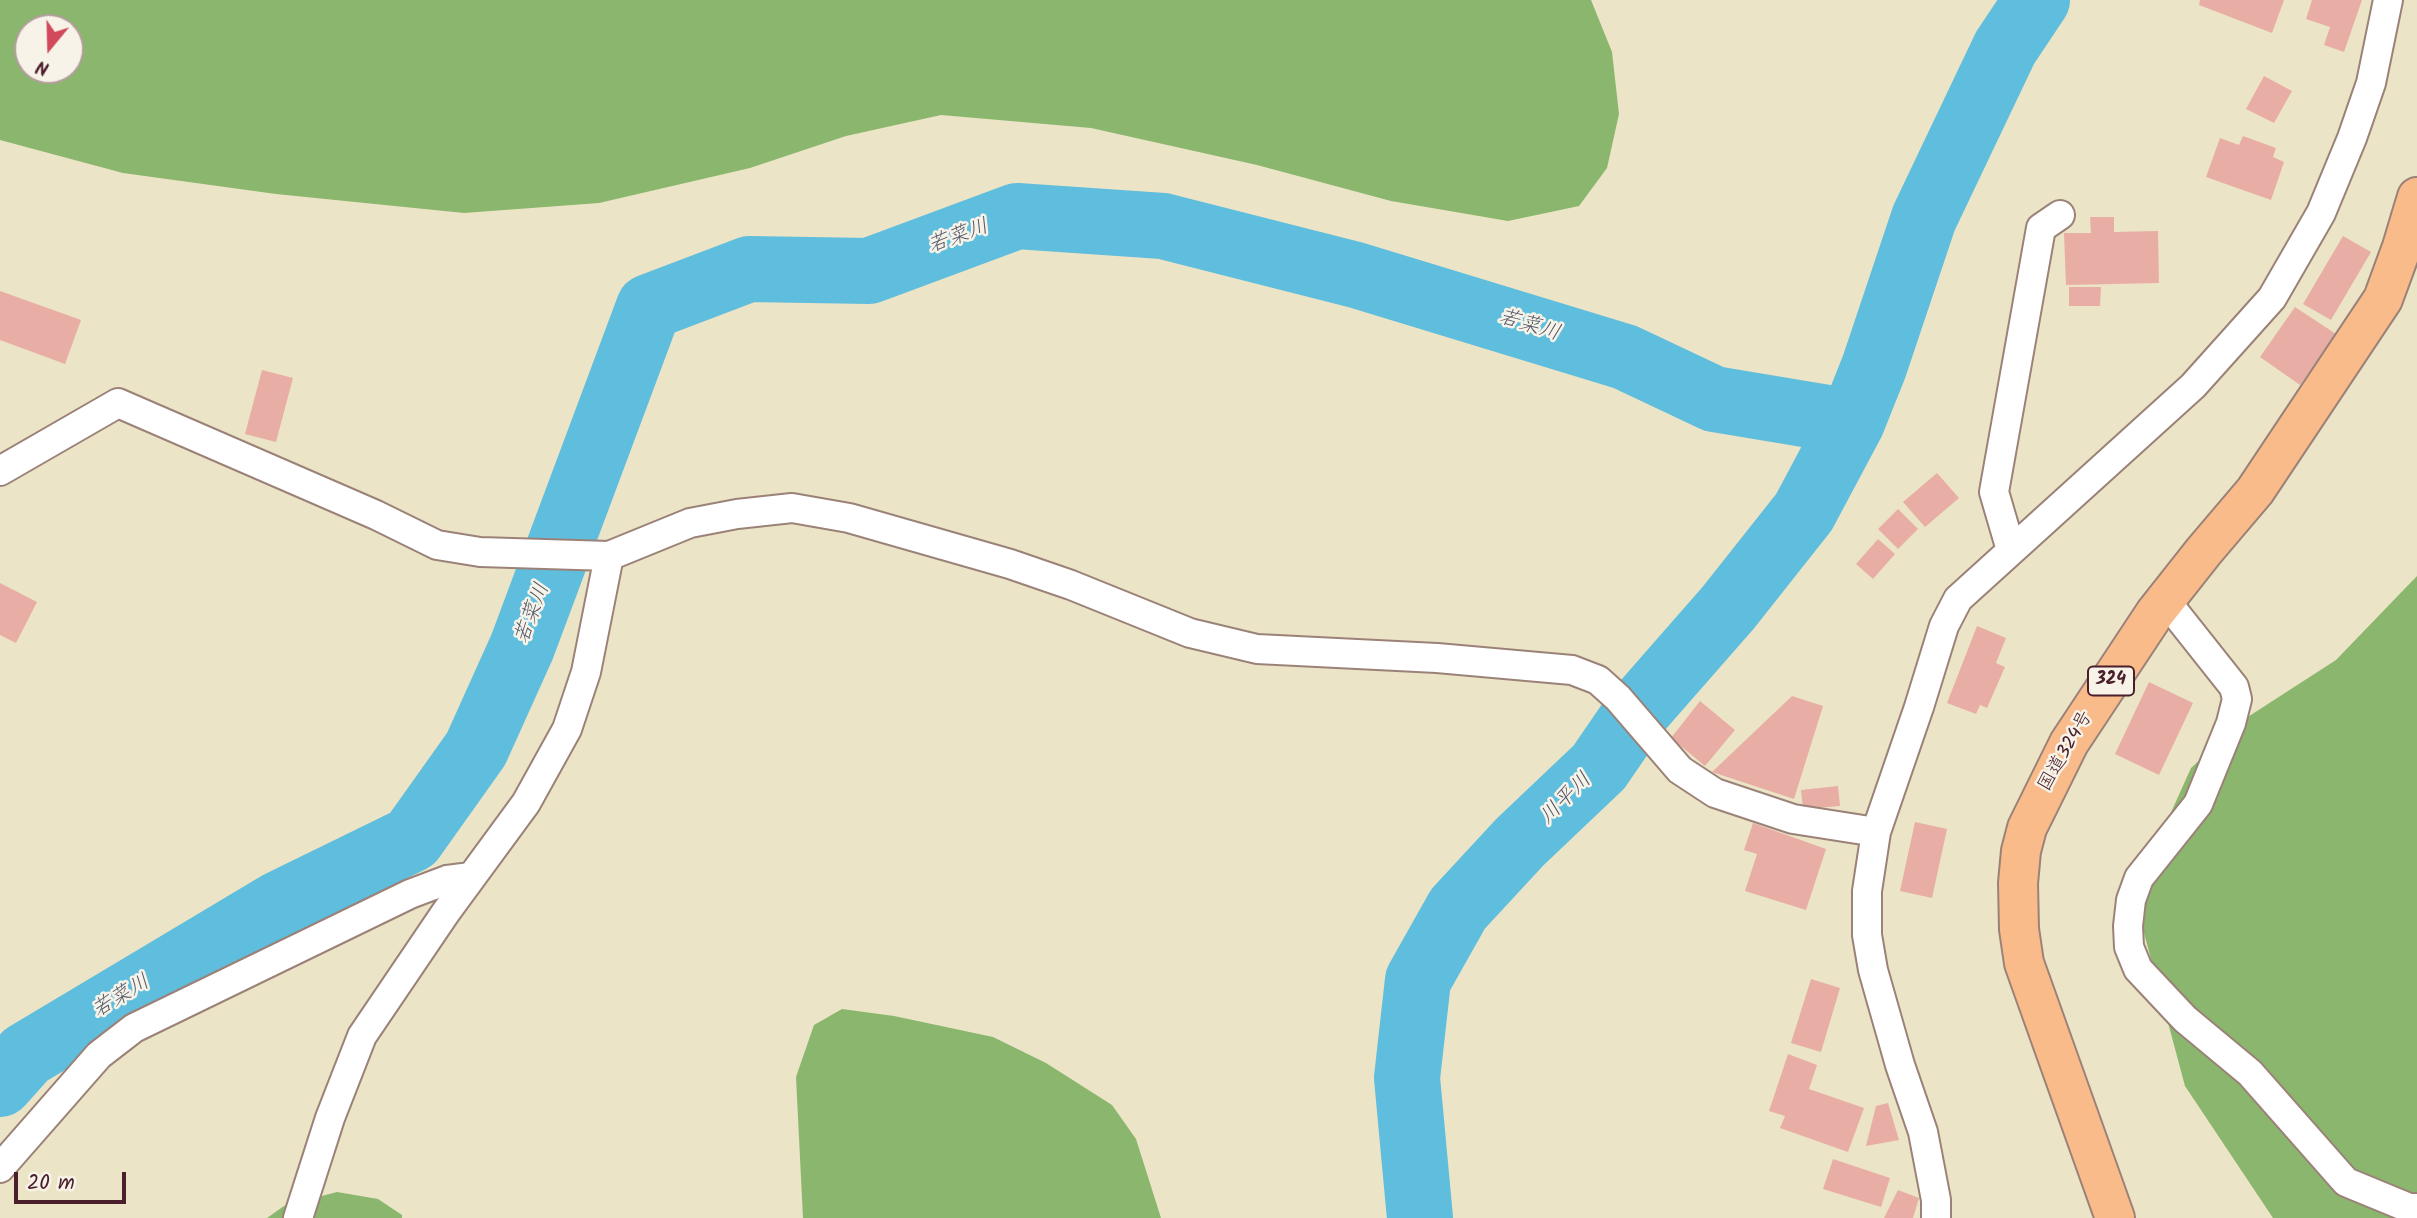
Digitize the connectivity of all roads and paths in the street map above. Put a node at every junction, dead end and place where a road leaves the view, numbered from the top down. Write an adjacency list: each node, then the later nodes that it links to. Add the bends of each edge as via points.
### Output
1 (2388, 0): 5 (street, via 2371,83 2351,138 2321,213 2272,298 2193,386)
2 (2417, 197): 7 (highway, 国道324号 / 324, via 2382,299 2255,491)
3 (2060, 215): 5 (street, via 2041,228 1994,492)
4 (0, 471): 6 (street, via 118,404 437,545 480,552)
5 (2011, 550): 8 (street, via 1958,599 1944,626)
6 (601, 556): 8 (street, via 690,523 792,508 849,518 1010,564 1189,634 1257,649 1572,670 1598,680 1680,770 1715,793 1793,819); 9 (street, via 586,672 567,729 526,803)
7 (2165, 600): 11 (street, via 2234,687 2236,699 2199,804 2139,878 2131,900 2129,947 2138,968 2185,1019 2250,1073 2346,1182); 14 (highway, 国道324号 / 324, via 2069,743 2033,812 2019,872 2024,963)
8 (1876, 832): 13 (street, via 1867,891 1867,935 1886,1017 1923,1132)
9 (471, 877): 10 (street, via 447,880 410,894 134,1028 99,1055); 12 (street, via 362,1036)
10 (0, 1168)
11 (2417, 1208)
12 (298, 1218)
13 (1936, 1218)
14 (2115, 1218)

